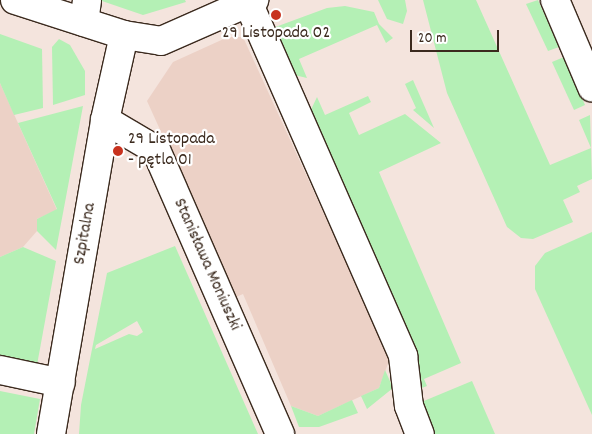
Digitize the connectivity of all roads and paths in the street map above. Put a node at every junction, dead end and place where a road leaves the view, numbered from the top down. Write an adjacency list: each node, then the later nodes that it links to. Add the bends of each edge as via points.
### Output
1 (15, 0): 4 (street)
2 (555, 0): 6 (street)
3 (250, 1): 5 (street, via 161,41); 12 (street, via 404,356 409,406)
4 (86, 11): 5 (street)
5 (124, 35): 7 (street, Szpitalna)
6 (592, 87)
7 (105, 120): 9 (street, Szpitalna); 11 (street, Stanisława Moniuszki, via 156,150)
8 (0, 370): 9 (street)
9 (61, 383): 10 (street, Szpitalna)
10 (51, 434)
11 (280, 434)
12 (420, 434)

